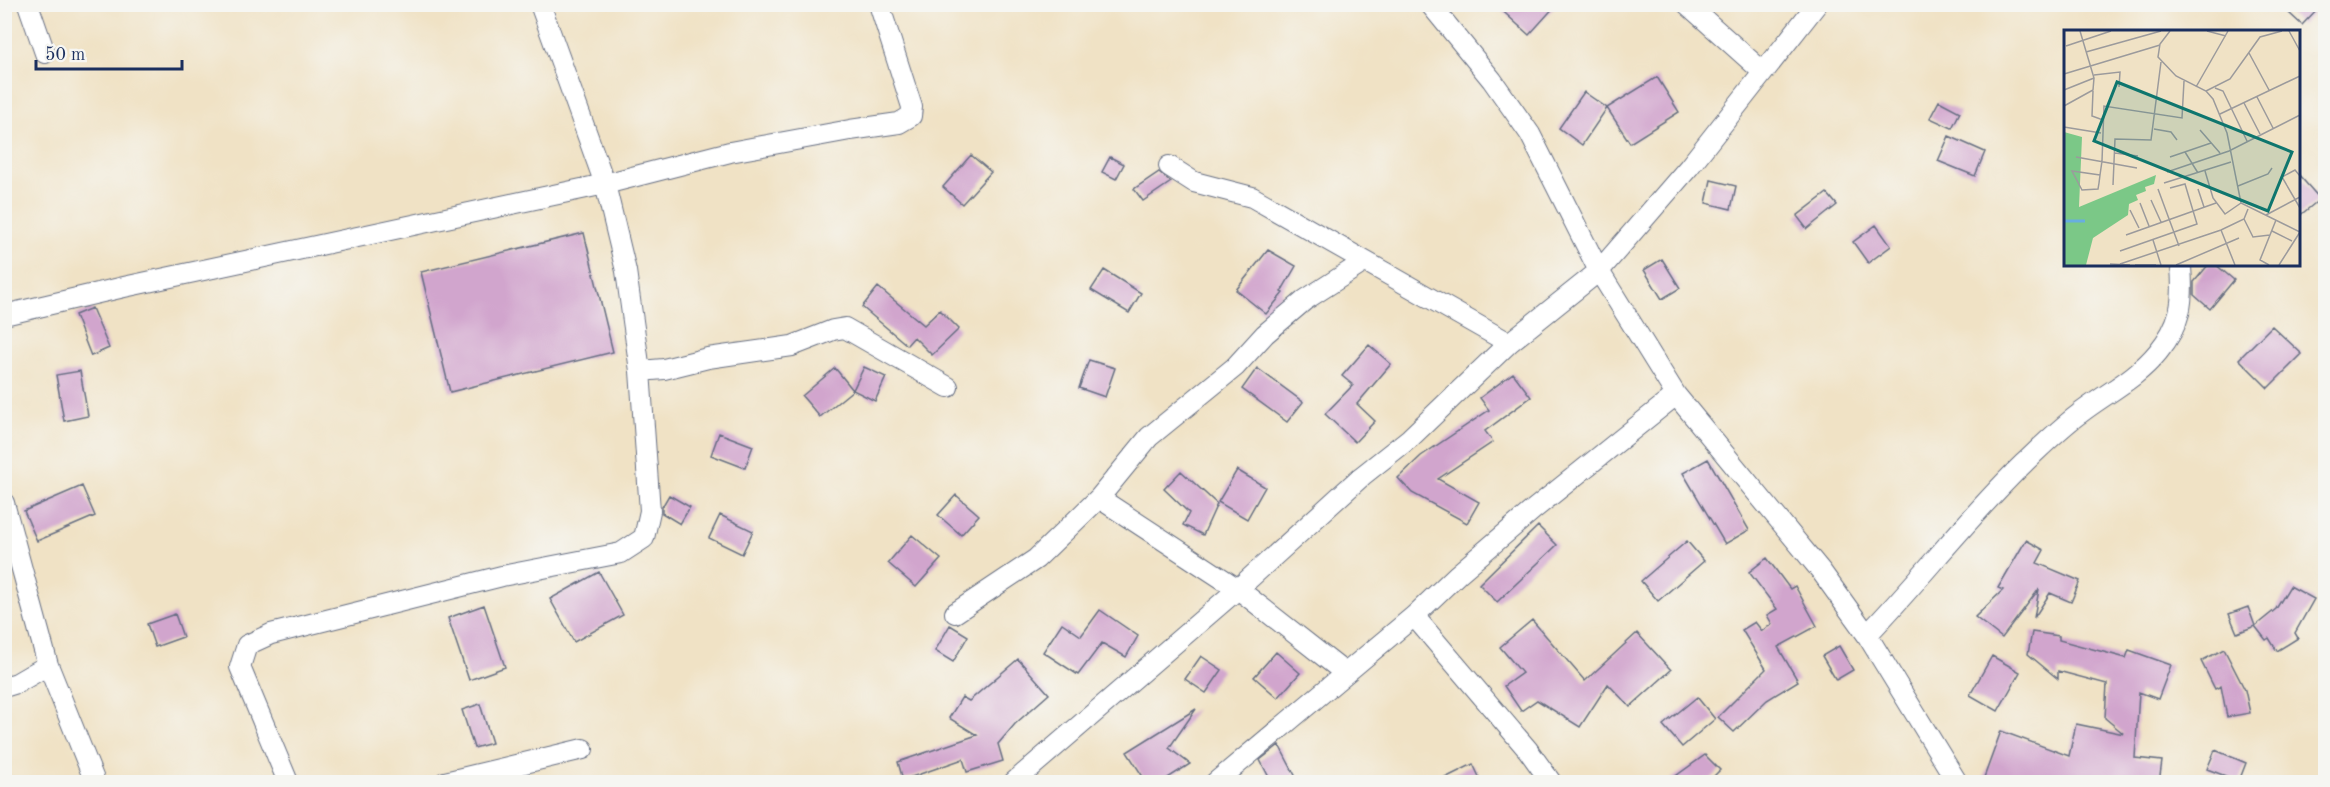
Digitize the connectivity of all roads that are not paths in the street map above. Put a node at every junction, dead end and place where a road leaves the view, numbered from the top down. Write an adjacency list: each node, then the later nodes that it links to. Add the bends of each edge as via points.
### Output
1 (28, 4): 7 (street)
2 (540, 4): 10 (street)
3 (879, 4): 10 (street, via 912,107 911,116 899,123 730,152)
4 (1430, 4): 13 (street, via 1530,134)
5 (1688, 4): 8 (street)
6 (1817, 4): 8 (street)
7 (45, 53)
8 (1763, 72): 13 (street, via 1689,167)
9 (1169, 166): 11 (street, via 1194,182 1252,198)
10 (605, 184): 14 (street); 16 (street, via 626,271)
11 (1364, 262): 15 (street); 19 (street, via 1305,300 1265,334 1235,367 1149,437)
12 (2181, 267): 24 (street, via 2184,294 2177,323 2158,352 2133,377 2078,414 2023,464)
13 (1599, 271): 15 (street); 18 (street)
14 (4, 315)
15 (1509, 343): 21 (street, via 1410,438 1362,476)
16 (640, 371): 17 (street, via 792,346 845,328); 30 (street, via 650,511 644,538 621,553 501,576 271,634 247,645 240,667)
17 (948, 387)
18 (1676, 395): 23 (street, via 1534,509); 24 (street, via 1821,572)
19 (1099, 498): 21 (street); 22 (street, via 1036,559)
20 (5, 505): 25 (street)
21 (1238, 589): 26 (street); 32 (street)
22 (955, 614)
23 (1414, 616): 26 (street); 34 (street, via 1528,750)
24 (1867, 635): 35 (street)
25 (48, 665): 27 (street); 29 (street)
26 (1345, 673): 33 (street)
27 (4, 687)
28 (583, 749): 31 (street)
29 (95, 783)
30 (288, 783)
31 (445, 783)
32 (1014, 783)
33 (1216, 783)
34 (1551, 783)
35 (1958, 783)

